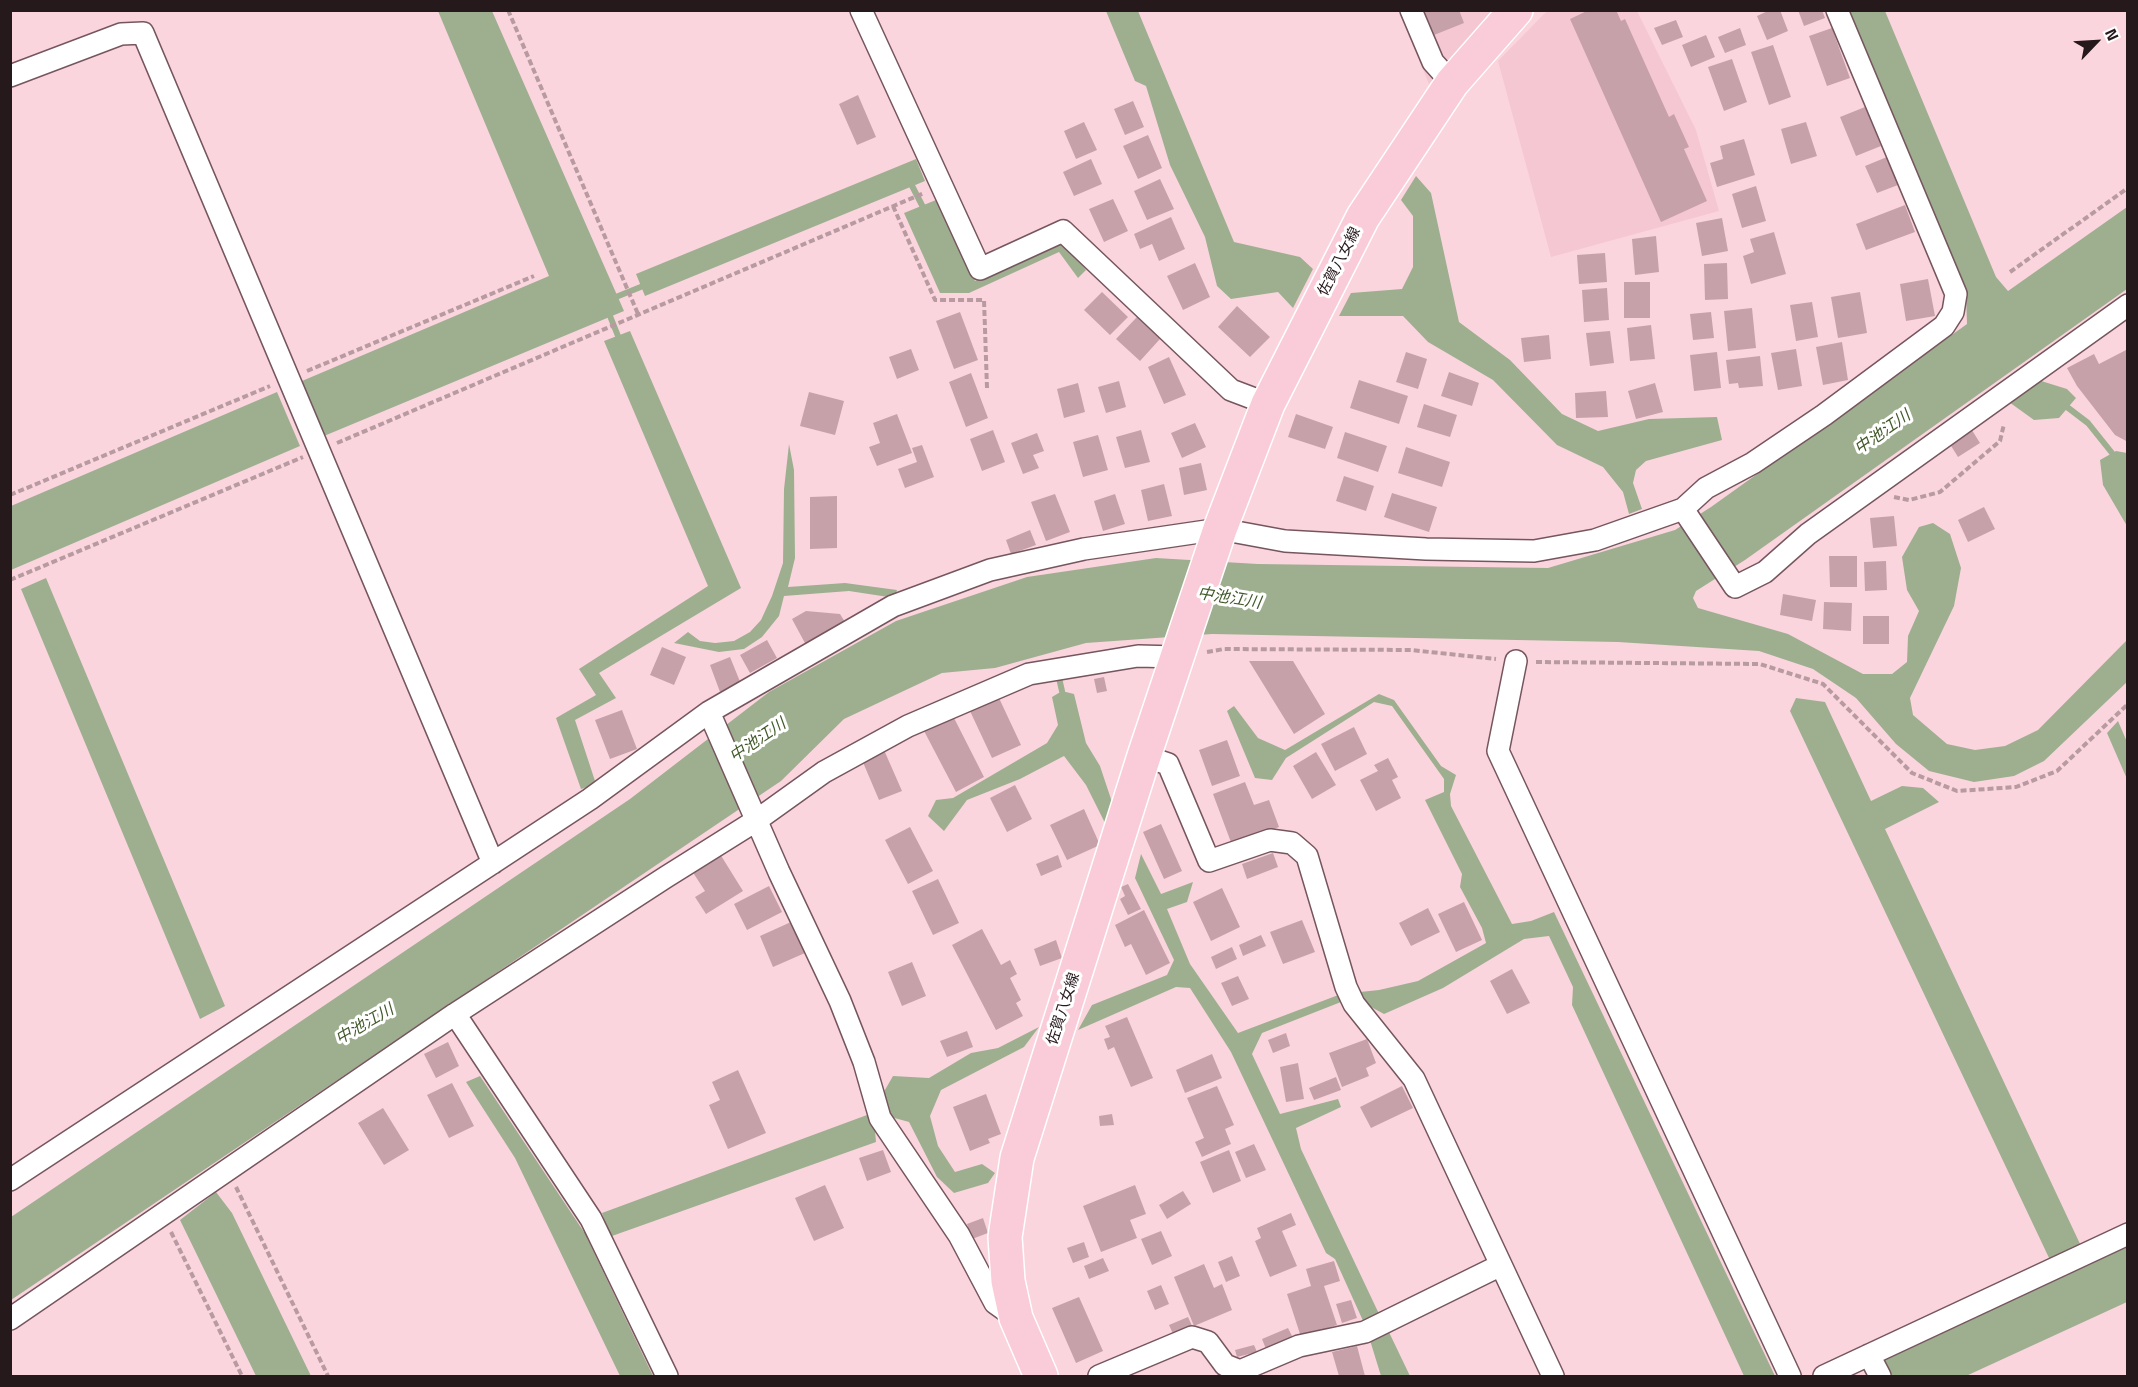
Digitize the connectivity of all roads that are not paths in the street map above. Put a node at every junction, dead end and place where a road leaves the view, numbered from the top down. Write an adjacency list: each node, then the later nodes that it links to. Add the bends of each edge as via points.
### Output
1 (861, 10): 8 (street, via 980,270 1063,231 1231,390)
2 (1411, 10): 6 (street, via 1433,62)
3 (1516, 10): 6 (main road, 佐賀八女線)
4 (1837, 10): 9 (street, via 1949,274 1956,294 1953,312 1944,326 1833,409 1753,463 1706,488)
5 (10, 76): 16 (street, via 121,34 143,33)
6 (1452, 83): 8 (main road, 佐賀八女線, via 1363,217)
7 (2127, 305): 9 (street, via 1808,534 1765,572 1735,587)
8 (1268, 404): 10 (main road, 佐賀八女線)
9 (1683, 509): 10 (street, via 1595,540 1534,550 1426,549)
10 (1217, 536): 11 (main road, 佐賀八女線); 13 (street, via 1084,549 990,570 893,606)
11 (1179, 652): 14 (main road, 佐賀八女線); 15 (street, via 1029,674 908,726 824,772)
12 (1516, 661): 28 (street, via 1498,751)
13 (710, 715): 15 (street); 16 (street)
14 (1144, 756): 20 (street, via 1168,764 1209,861 1270,840 1292,843 1307,856 1350,996 1414,1078); 21 (main road, 佐賀八女線, via 1017,1158 1005,1237)
15 (757, 820): 17 (street); 21 (street, via 840,1001 864,1062 878,1114 959,1235 995,1303)
16 (493, 863): 18 (street)
17 (455, 1014): 22 (street); 24 (street, via 591,1219)
18 (10, 1180)
19 (2127, 1234): 23 (street)
20 (1501, 1265): 26 (street, via 1365,1332 1299,1346 1240,1371 1225,1365 1208,1342 1192,1337); 27 (street)
21 (1016, 1318): 25 (main road, 佐賀八女線)
22 (10, 1319)
23 (1869, 1355): 29 (street); 30 (street)
24 (667, 1377)
25 (1041, 1377)
26 (1099, 1377)
27 (1553, 1377)
28 (1790, 1377)
29 (1824, 1377)
30 (1880, 1377)

